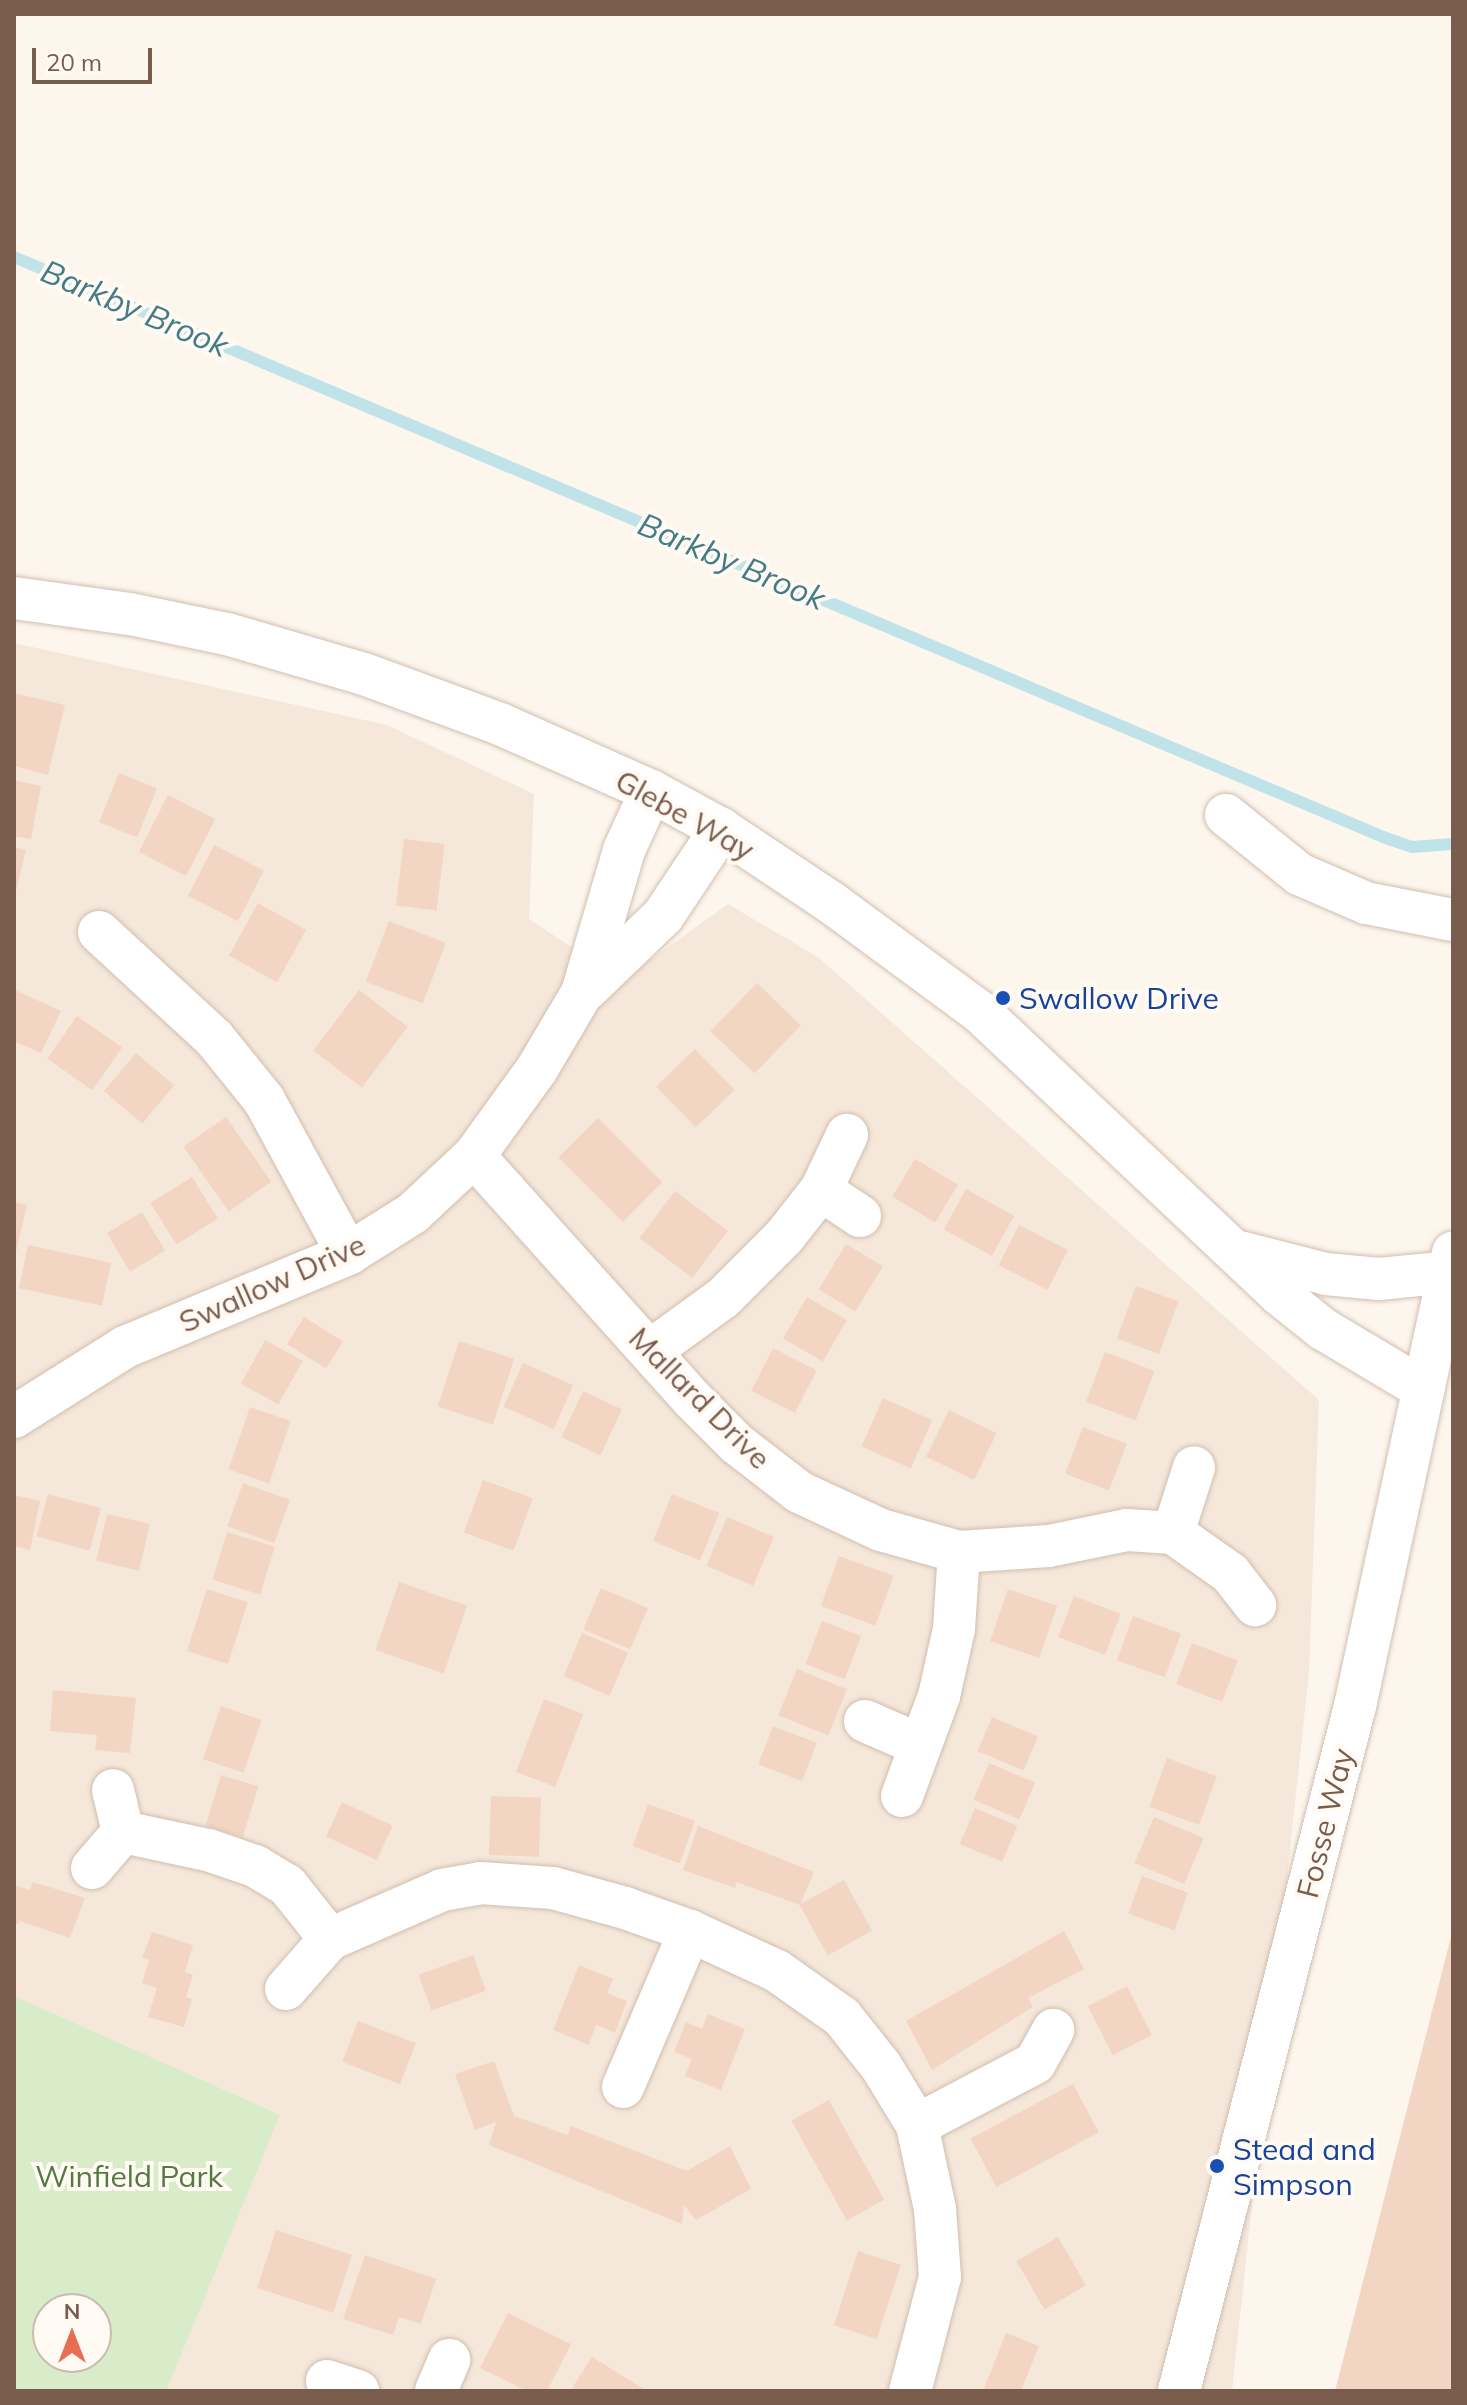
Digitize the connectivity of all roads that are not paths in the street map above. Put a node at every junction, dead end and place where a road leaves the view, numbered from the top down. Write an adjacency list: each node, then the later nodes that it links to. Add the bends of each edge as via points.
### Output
1 (14, 598): 2 (street, Glebe Way, via 227,634 364,674 500,724)
2 (651, 791): 4 (street, Glebe Way); 7 (street, Swallow Drive, via 624,850)
3 (1226, 815): 5 (street, via 1299,874 1366,903)
4 (721, 829): 7 (street, Swallow Drive, via 663,916); 12 (street, Glebe Way, via 981,1013)
5 (1453, 920)
6 (99, 932): 13 (street, via 214,1038 264,1100)
7 (582, 993): 9 (street, Swallow Drive, via 537,1069)
8 (847, 1135): 10 (street)
9 (474, 1156): 13 (street, Swallow Drive, via 413,1213); 15 (street, Mallard Drive)
10 (821, 1190): 11 (street); 15 (street, via 784,1237 723,1298)
11 (860, 1216)
12 (1240, 1252): 14 (street, Glebe Way, via 1326,1274 1379,1279); 16 (street, Glebe Way, via 1278,1293 1323,1329)
13 (348, 1254): 17 (street, Swallow Drive, via 125,1347)
14 (1451, 1262): 16 (street, Fosse Way)
15 (650, 1351): 20 (street, Mallard Drive, via 737,1444 799,1492 881,1530)
16 (1420, 1387): 35 (street, Fosse Way, via 1355,1706)
17 (14, 1417)
18 (1194, 1467): 19 (street)
19 (1173, 1533): 20 (street, Mallard Drive, via 1127,1530 1049,1546); 21 (street, via 1230,1573)
20 (959, 1552): 23 (street, via 954,1629)
21 (1255, 1605)
22 (865, 1721): 23 (street)
23 (920, 1745): 25 (street)
24 (113, 1790): 26 (street)
25 (902, 1796)
26 (123, 1832): 27 (street); 29 (street, via 255,1866 287,1885)
27 (92, 1868)
28 (690, 1931): 29 (street, via 553,1888 480,1883 442,1890); 32 (street); 33 (street, via 777,1971 842,2017 881,2066)
29 (330, 1939): 30 (street)
30 (286, 1989)
31 (1053, 2030): 33 (street, via 1035,2063)
32 (623, 2087)
33 (917, 2125): 34 (street, via 935,2209 940,2277)
34 (910, 2391)
35 (1179, 2391)

